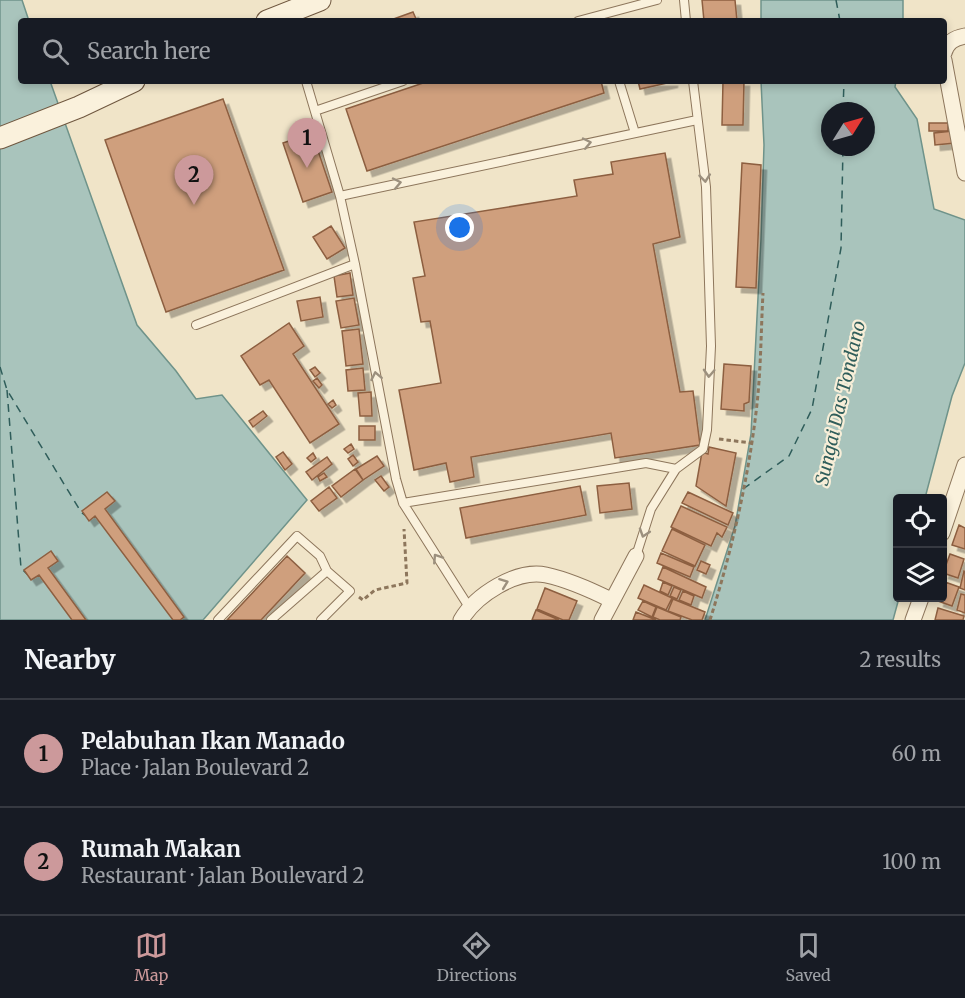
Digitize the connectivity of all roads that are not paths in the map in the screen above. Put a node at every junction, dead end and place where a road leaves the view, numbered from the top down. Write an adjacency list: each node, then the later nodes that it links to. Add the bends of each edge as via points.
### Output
1 (320, 0): 4 (main road)
2 (657, 0): 5 (lane)
3 (684, 0): 6 (lane)
4 (275, 18)
5 (599, 18)
6 (686, 18)
7 (965, 36): 8 (street)
8 (947, 46)
9 (947, 76): 19 (street)
10 (128, 84): 18 (main road)
11 (307, 84): 15 (lane)
12 (394, 84): 15 (lane)
13 (620, 84): 17 (lane)
14 (693, 84): 16 (lane)
15 (315, 111): 20 (lane)
16 (697, 120): 17 (lane); 24 (lane, one-way to 24, via 706,187 711,346 703,449)
17 (635, 133): 20 (lane, one-way to 17)
18 (0, 138)
19 (965, 173)
20 (340, 196): 21 (lane)
21 (355, 264): 22 (lane); 25 (lane, one-way to 21)
22 (196, 325)
23 (965, 465): 26 (street)
24 (676, 469): 25 (lane, via 646,463); 27 (lane, one-way to 27, via 651,509)
25 (403, 503): 31 (lane, one-way to 25)
26 (947, 518)
27 (636, 556): 29 (street)
28 (327, 571): 32 (lane, via 320,556 297,536); 33 (lane); 34 (lane, via 350,591)
29 (611, 600): 31 (street, one-way to 29, via 494,587 519,577 544,574); 35 (street)
30 (919, 602): 36 (street)
31 (465, 614)
32 (218, 620)
33 (271, 620)
34 (321, 620)
35 (602, 620)
36 (913, 620)

